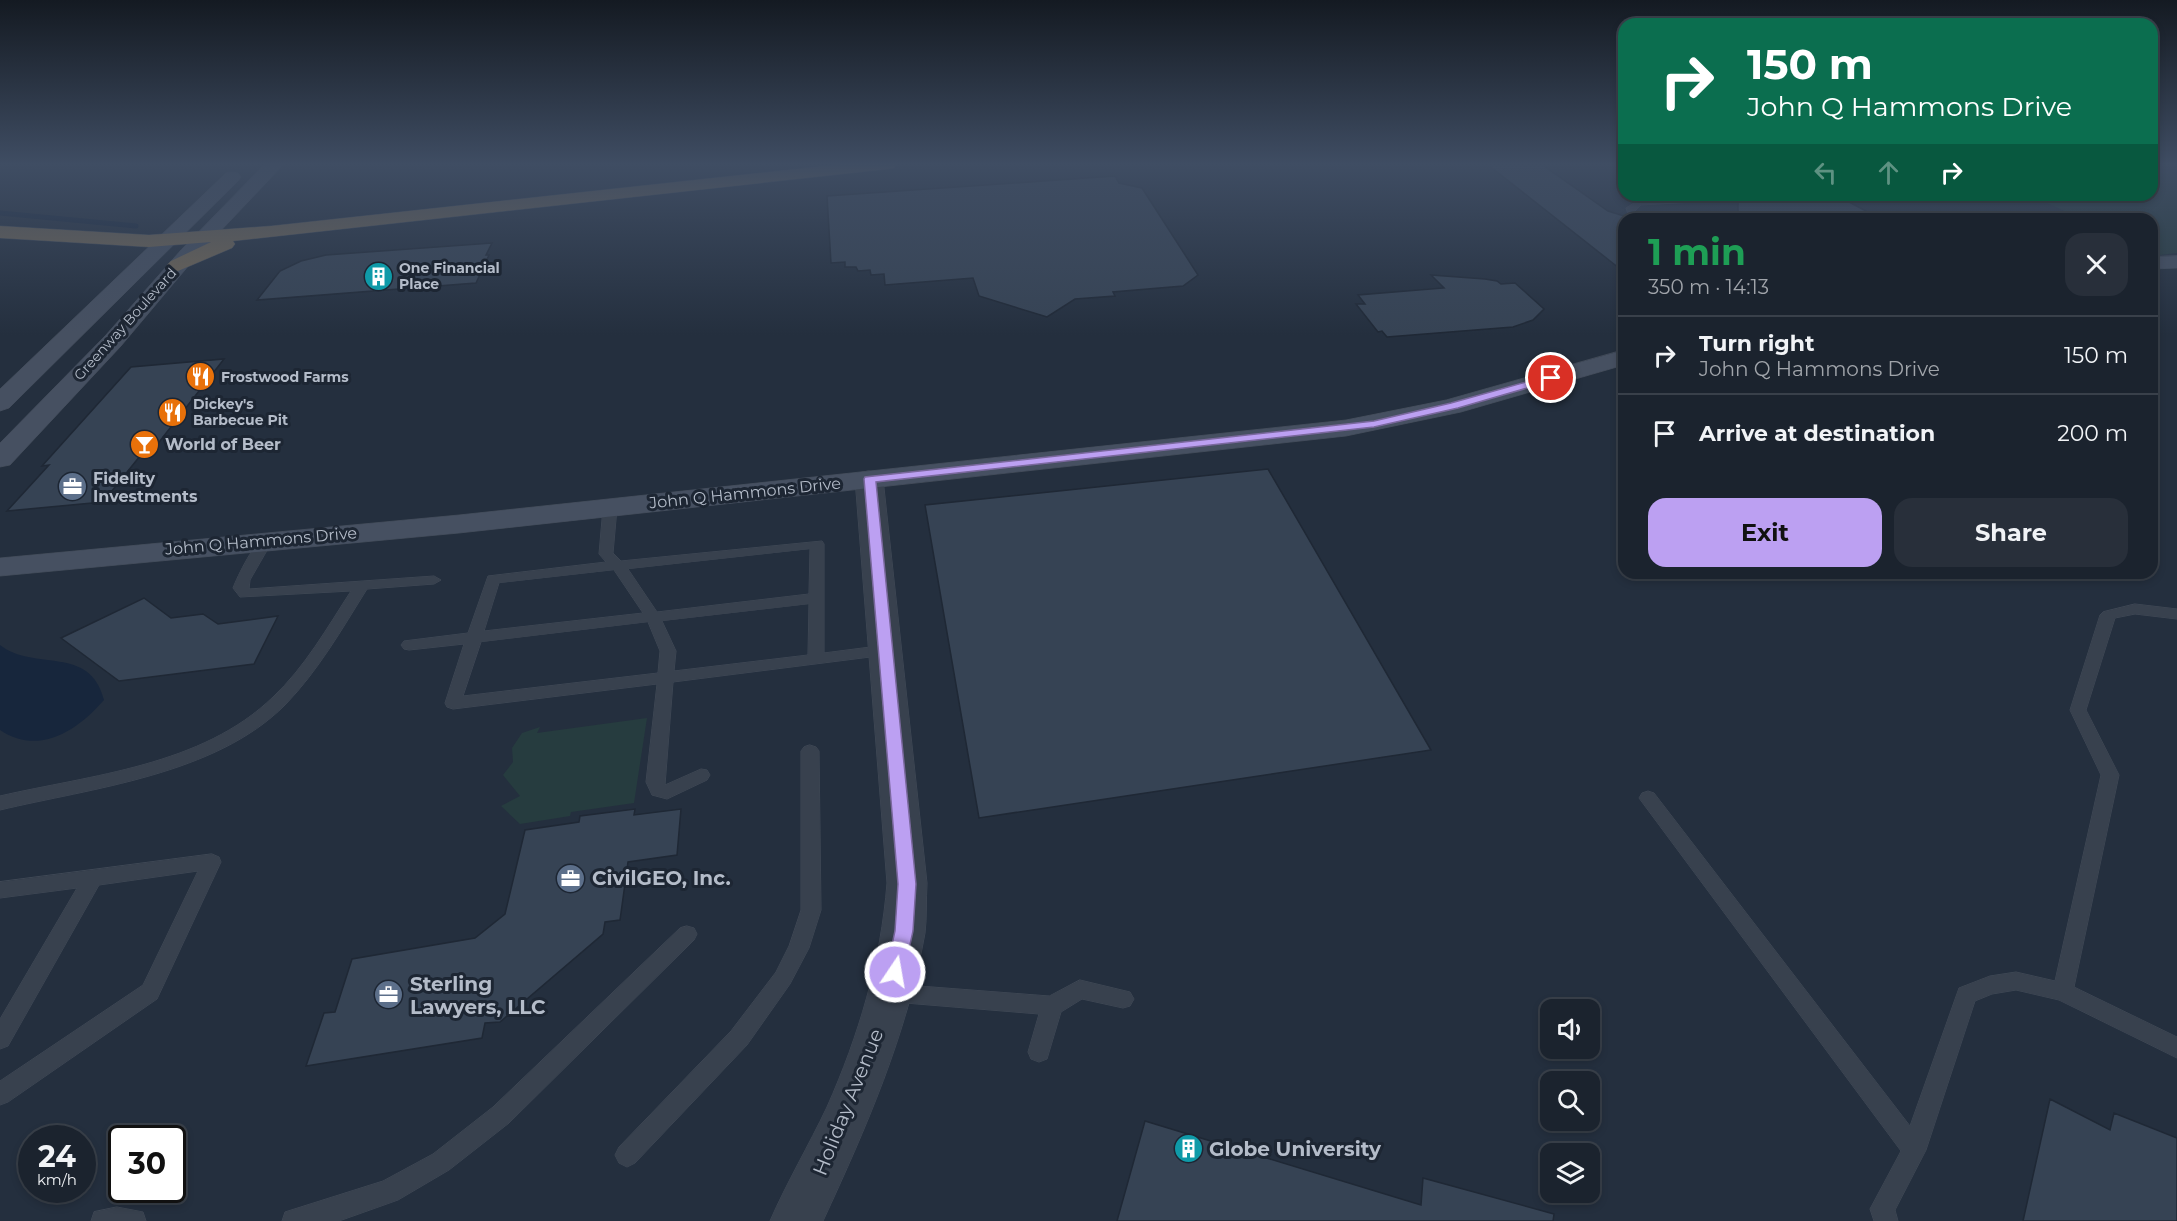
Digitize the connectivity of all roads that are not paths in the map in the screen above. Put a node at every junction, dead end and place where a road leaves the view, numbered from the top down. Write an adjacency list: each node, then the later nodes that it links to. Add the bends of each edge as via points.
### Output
1 (188, 221): 8 (street, Greenway Boulevard)
2 (220, 221): 7 (street, Greenway Boulevard)
3 (371, 221): 5 (highway)
4 (0, 232): 8 (highway)
5 (271, 232): 7 (highway); 12 (highway, via 221,245)
6 (0, 237): 9 (highway, via 130,250)
7 (205, 237): 8 (highway); 12 (street, Greenway Boulevard)
8 (169, 240): 9 (street, Greenway Boulevard)
9 (148, 261): 14 (street, Greenway Boulevard)
10 (2177, 262): 11 (street)
11 (2158, 263)
12 (178, 266): 15 (street, Greenway Boulevard)
13 (1618, 359): 16 (street, John Q Hammons Drive, via 1374,424)
14 (0, 403)
15 (0, 459)
16 (869, 479): 17 (street, John Q Hammons Drive); 28 (street, Holiday Avenue)
17 (610, 508): 18 (street, John Q Hammons Drive); 19 (lane, via 606,554)
18 (266, 540): 20 (street, John Q Hammons Drive); 22 (lane, via 243,580 240,588 244,594)
19 (618, 565): 23 (lane, via 817,544); 25 (lane); 26 (lane, via 493,579)
20 (0, 567)
21 (434, 580): 22 (lane)
22 (363, 584): 34 (lane, via 301,676 277,704 247,726 177,761)
23 (818, 598): 25 (lane); 29 (lane)
24 (2177, 614): 38 (lane, via 2135,609 2108,615 2078,710 2110,775)
25 (651, 618): 26 (lane); 30 (lane, via 668,651)
26 (474, 638): 27 (lane); 30 (lane, via 453,703)
27 (409, 645)
28 (886, 650): 29 (lane); 39 (street, Holiday Avenue, via 907,884 904,931)
29 (816, 659): 30 (lane)
30 (667, 677): 32 (lane, via 655,782 658,790 667,792)
31 (810, 751): 47 (lane, via 811,910 800,948 740,1038)
32 (701, 775)
33 (1648, 798): 46 (lane)
34 (0, 803)
35 (93, 877): 36 (lane); 42 (lane); 45 (lane, via 212,862 150,992)
36 (0, 890)
37 (687, 934): 50 (lane, via 501,1115 441,1162 389,1191)
38 (2063, 992): 43 (lane); 46 (lane, via 2016,981 1966,994)
39 (890, 993): 41 (lane); 51 (street, Holiday Avenue, via 846,1119)
40 (1123, 999): 41 (lane, via 1080,989)
41 (1052, 1006): 44 (lane)
42 (0, 1040)
43 (2177, 1048)
44 (1039, 1052)
45 (0, 1094)
46 (1914, 1150): 52 (lane, via 1882,1209)
47 (627, 1155)
48 (103, 1221): 49 (lane)
49 (134, 1221)
50 (294, 1221)
51 (796, 1221)
52 (1886, 1221)

